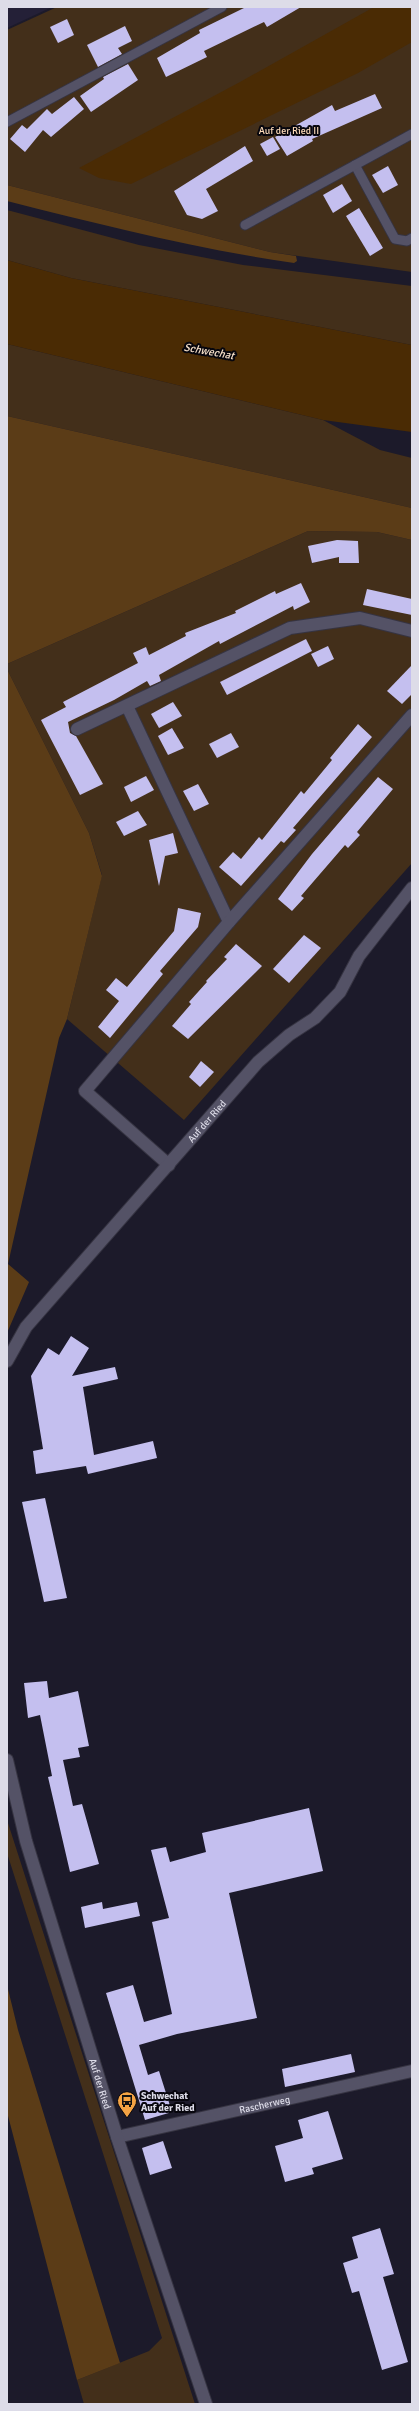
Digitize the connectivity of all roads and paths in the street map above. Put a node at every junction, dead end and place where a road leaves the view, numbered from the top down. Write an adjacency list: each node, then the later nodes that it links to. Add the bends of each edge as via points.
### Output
1 (222, 7): 2 (lane)
2 (7, 122)
3 (412, 134): 4 (lane)
4 (355, 165): 5 (lane); 6 (lane, via 395,238 407,241)
5 (245, 225)
6 (412, 238)
7 (412, 631): 8 (street, via 360,618 290,628)
8 (127, 706): 10 (street); 12 (street)
9 (412, 715): 12 (street)
10 (77, 728)
11 (412, 888): 13 (street, Auf der Ried, via 359,956 340,992 315,1018 289,1035 258,1062)
12 (229, 922): 13 (street, via 85,1091)
13 (169, 1165): 14 (street, Auf der Ried, via 26,1327)
14 (7, 1361)
15 (7, 1760): 17 (street, Auf der Ried, via 26,1841)
16 (412, 2071): 17 (street, Rascherweg)
17 (117, 2137): 18 (street, Auf der Ried)
18 (206, 2404)

